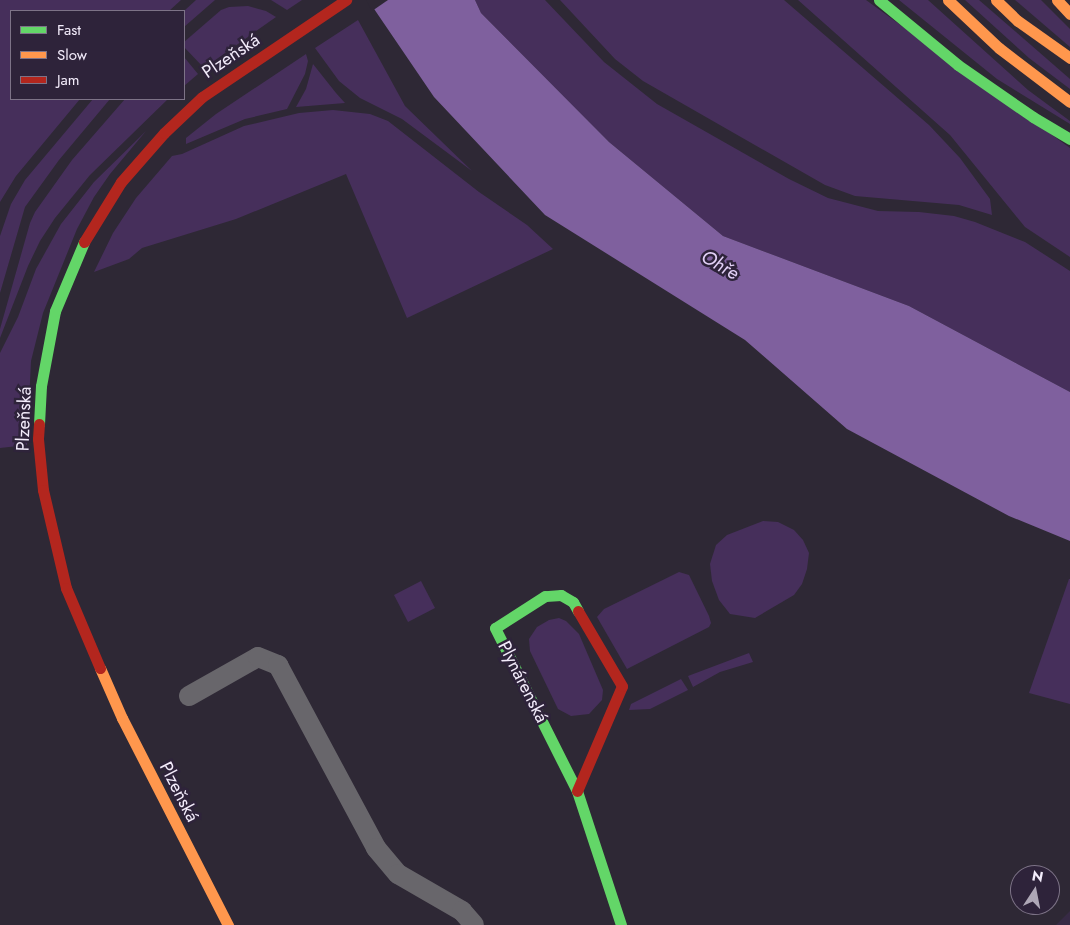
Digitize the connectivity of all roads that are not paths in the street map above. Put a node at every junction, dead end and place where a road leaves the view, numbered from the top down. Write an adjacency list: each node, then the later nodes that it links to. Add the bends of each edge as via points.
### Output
1 (346, 0): 12 (main road, Plzeňská, via 202,97 164,133 121,182 86,236 55,311 41,386 38,439 43,490 66,588 122,718)
2 (879, 0): 9 (main road, via 958,66)
3 (948, 0): 8 (main road, via 999,48)
4 (996, 0): 7 (main road, via 1018,21)
5 (1057, 0): 6 (main road)
6 (1070, 14)
7 (1070, 58)
8 (1070, 102)
9 (1070, 139)
10 (189, 696): 13 (street, via 258,657 278,665 376,848 398,874 462,911)
11 (577, 791): 11 (main road, Plynárenská, via 622,686 573,602 561,595 545,596 496,628); 14 (main road, Plynárenská)
12 (228, 925)
13 (474, 925)
14 (621, 925)

